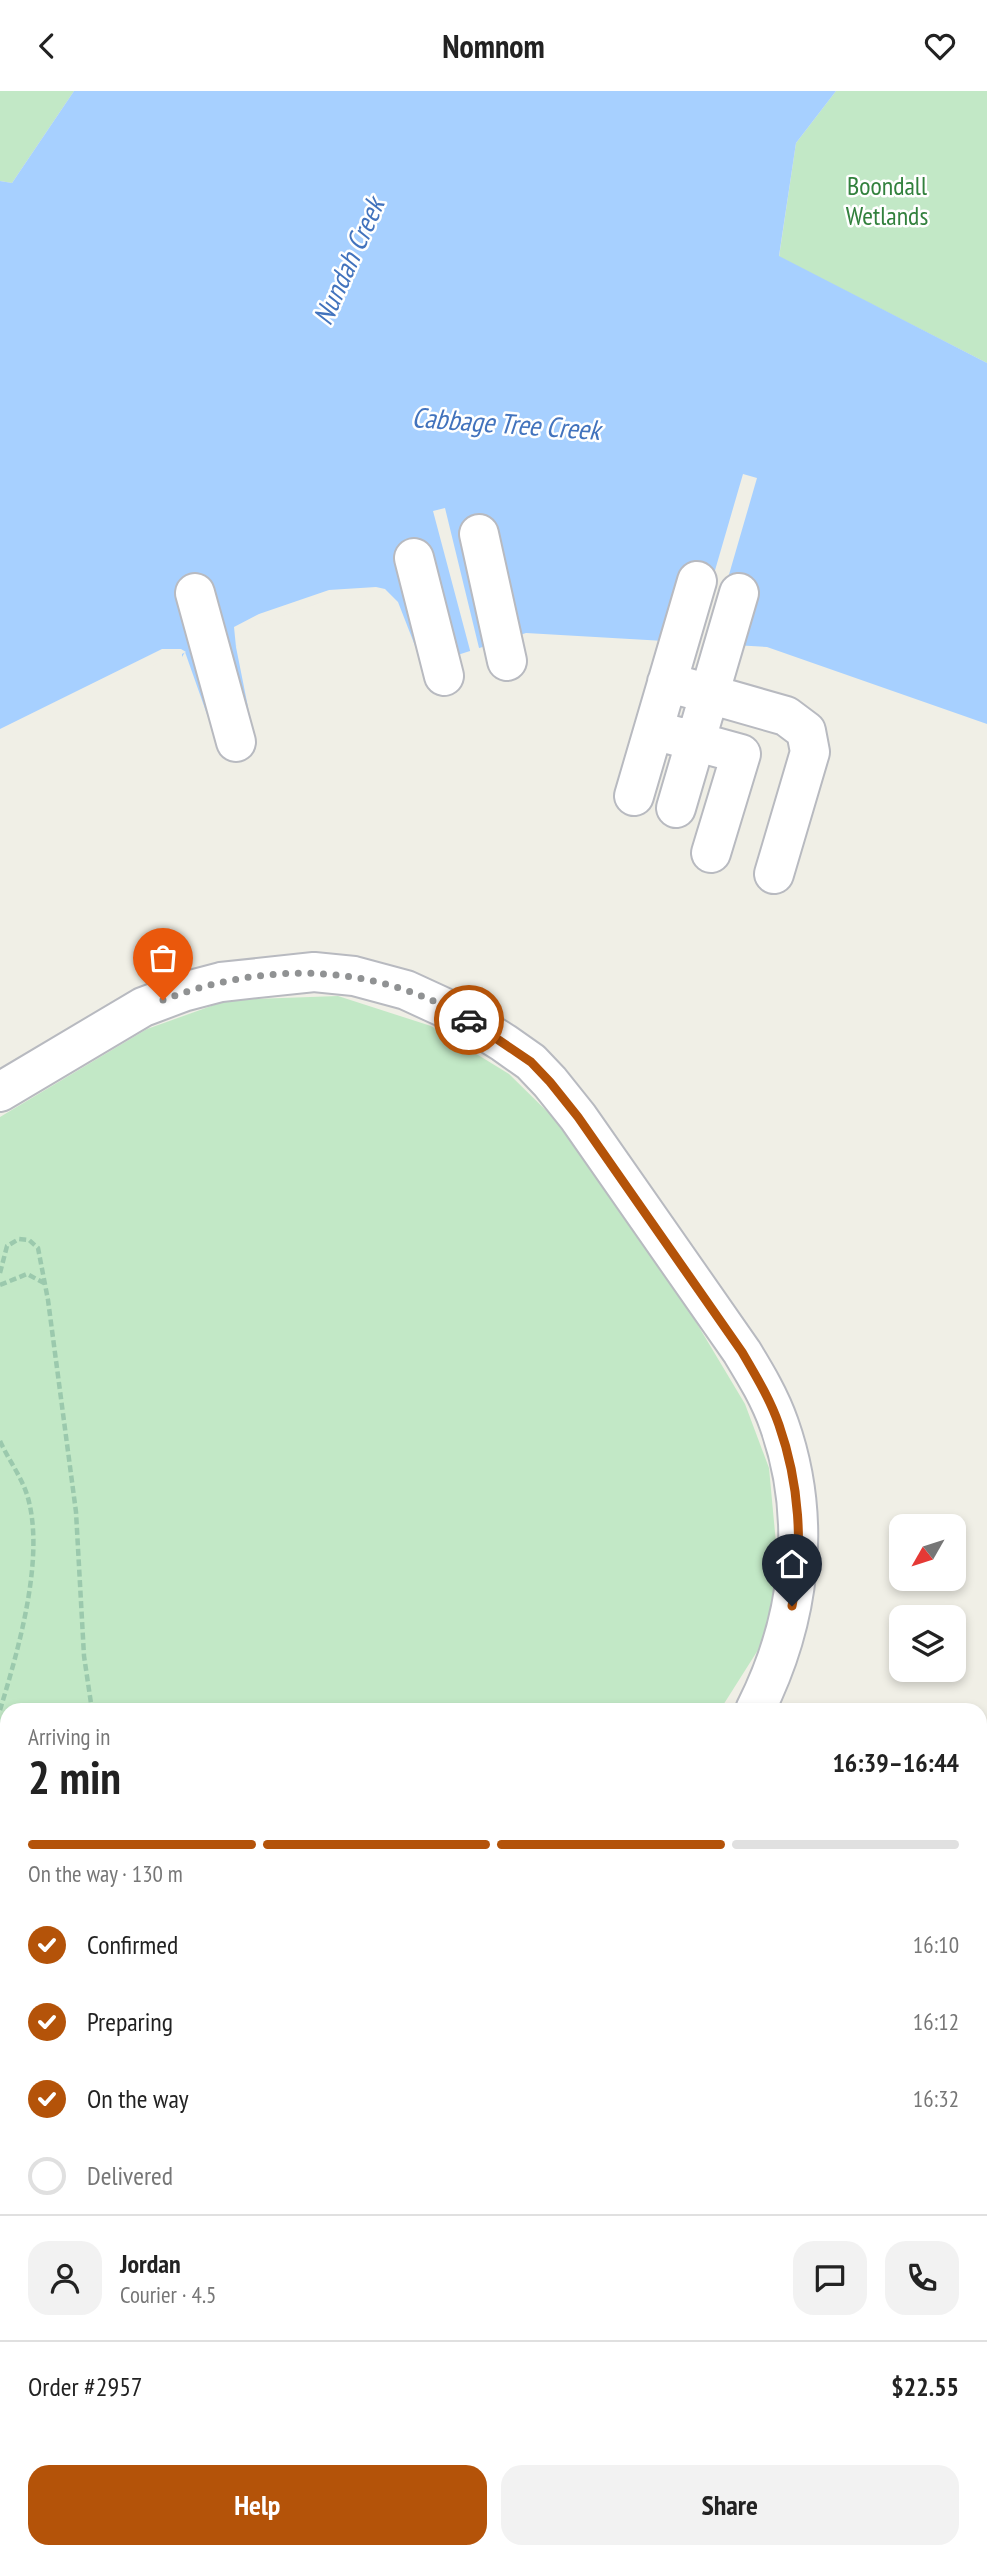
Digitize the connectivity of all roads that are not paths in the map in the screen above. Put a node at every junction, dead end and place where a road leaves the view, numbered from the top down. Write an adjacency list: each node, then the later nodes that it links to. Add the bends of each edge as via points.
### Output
1 (479, 534): 6 (street)
2 (414, 558): 7 (street)
3 (697, 581): 8 (street)
4 (195, 593): 11 (street)
5 (739, 593): 9 (street)
6 (507, 661)
7 (444, 676)
8 (667, 682): 9 (street); 10 (street)
9 (710, 693): 12 (street); 16 (street, via 786,716 806,731 810,752)
10 (653, 730): 12 (street); 13 (street)
11 (236, 741)
12 (696, 742): 14 (street); 15 (street, via 741,754)
13 (634, 796)
14 (676, 809)
15 (711, 853)
16 (774, 874)
17 (0, 1092): 18 (street, via 143,1007 221,982 314,972 354,976 406,990 456,1013 531,1062 578,1117 742,1352 779,1423 796,1505 796,1585 774,1672)
18 (758, 1703)

